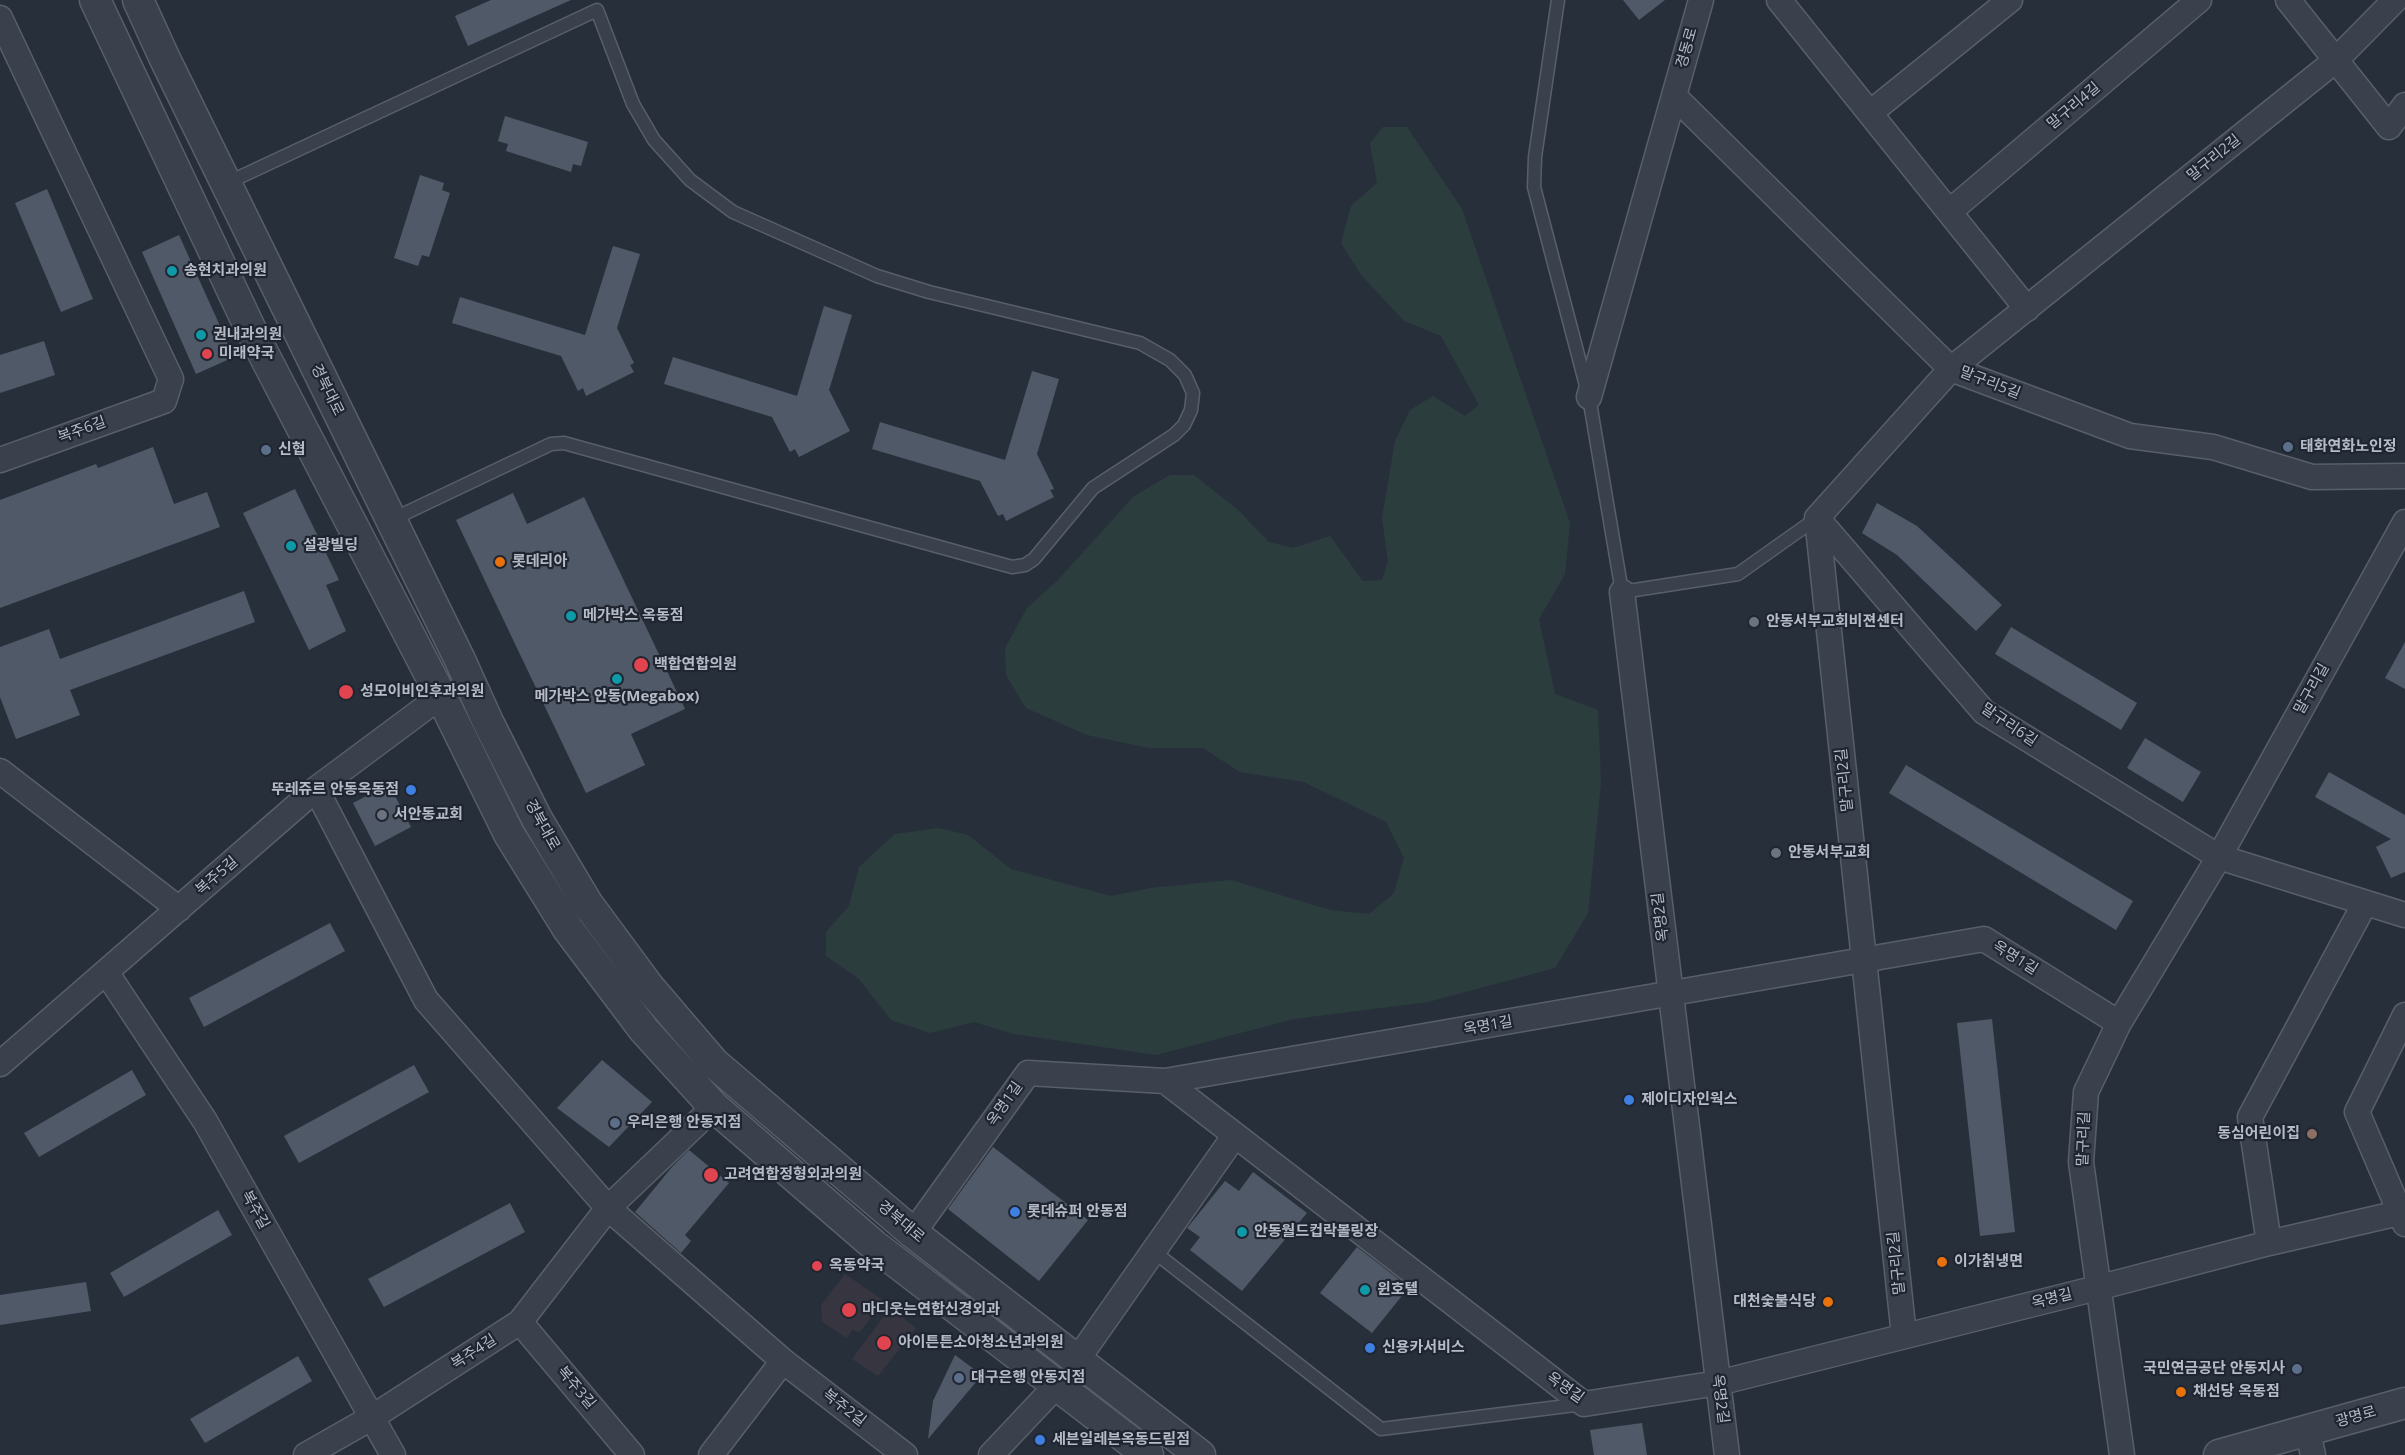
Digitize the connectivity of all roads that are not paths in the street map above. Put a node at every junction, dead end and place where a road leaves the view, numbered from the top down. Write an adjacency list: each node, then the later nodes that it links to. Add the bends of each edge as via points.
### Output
1 (95, 0): 27 (street, via 250,328)
2 (138, 0): 16 (street, 경북대로)
3 (1558, 0): 20 (lane, via 1534,187)
4 (1701, 0): 13 (street, 경동로)
5 (2010, 0): 15 (street)
6 (2199, 0): 17 (street, 말구리4길)
7 (2288, 0): 12 (street)
8 (2395, 0): 12 (street, 말구리2길)
9 (597, 5): 16 (lane); 24 (lane, via 633,104 654,140 690,180 733,212 876,276 1140,343 1170,360 1185,375 1193,393 1191,411 1174,435 1093,488 1034,560 1012,567 564,443 551,444)
10 (1793, 5): 15 (street)
11 (0, 18): 21 (street, 복주6길, via 171,380 164,401)
12 (2336, 60): 14 (street, via 2389,127); 18 (street, 말구리2길)
13 (1674, 96): 19 (street, 말구리5길); 20 (street, 경동로)
14 (2405, 105)
15 (1870, 113): 17 (street)
16 (226, 184): 24 (street, 경북대로)
17 (1949, 212): 18 (street)
18 (2027, 309): 19 (street, 말구리2길)
19 (1951, 369): 22 (street, 말구리5길, via 2130,436 2213,447 2312,477); 23 (street, 말구리2길)
20 (1589, 397): 26 (lane)
21 (0, 460)
22 (2405, 476)
23 (1817, 518): 26 (lane, via 1738,574); 30 (street, 말구리6길, via 1984,712); 34 (street, 말구리2길)
24 (391, 520): 45 (street, 경북대로, via 517,781 587,903 714,1063)
25 (2405, 522): 30 (street, 말구리길)
26 (1622, 592): 36 (street, 옥명2길)
27 (441, 696): 29 (street, 복주5길); 41 (street, via 509,834 568,929 644,1030)
28 (0, 771): 32 (street)
29 (316, 789): 32 (street, 복주5길); 43 (street, via 426,1000)
30 (2219, 857): 31 (street); 38 (street, 말구리길)
31 (2365, 903): 33 (street); 46 (street, via 2250,1116)
32 (179, 909): 35 (street, 복주5길)
33 (2405, 915)
34 (1864, 960): 36 (street, 옥명1길); 38 (street, 옥명1길, via 1984,939); 50 (street, 말구리2길)
35 (106, 972): 39 (street, 복주5길); 57 (street, 복주길, via 205,1121)
36 (1671, 994): 40 (street, 옥명1길); 53 (street, 옥명2길)
37 (2405, 1015): 44 (street, via 2357,1112)
38 (2119, 1023): 48 (street, 말구리길, via 2086,1092 2081,1162)
39 (0, 1064)
40 (1165, 1081): 42 (street, 옥명길); 45 (street, 옥명1길, via 1028,1072)
41 (714, 1107): 43 (street, 복주4길); 54 (street, via 875,1246)
42 (1235, 1135): 47 (street); 56 (street, 옥명길)
43 (608, 1208): 49 (street, 복주4길); 52 (street, 복주2길)
44 (2402, 1218): 46 (street, 옥명길)
45 (913, 1233): 51 (street, 경북대로)
46 (2268, 1243): 48 (street, 옥명길)
47 (1153, 1251): 51 (street); 56 (lane, via 1381,1429)
48 (2097, 1288): 50 (street, 옥명길); 68 (street, 말구리길)
49 (520, 1322): 57 (street, 복주4길); 61 (street, 복주3길)
50 (1904, 1336): 53 (street, 옥명길)
51 (1077, 1360): 66 (street, 경북대로)
52 (783, 1361): 62 (street); 63 (street, 복주2길)
53 (1718, 1383): 56 (street, 옥명길); 67 (street, 옥명2길)
54 (1056, 1386): 64 (street); 65 (street)
55 (2405, 1403): 58 (street, 광명로)
56 (1584, 1404)
57 (371, 1418): 59 (street, 복주4길); 60 (street, 복주길)
58 (2310, 1443): 69 (street, 광명로)
59 (306, 1455)
60 (393, 1455)
61 (632, 1455)
62 (711, 1455)
63 (905, 1455)
64 (991, 1455)
65 (1148, 1455)
66 (1200, 1455)
67 (1727, 1455)
68 (2122, 1455)
69 (2219, 1455)

